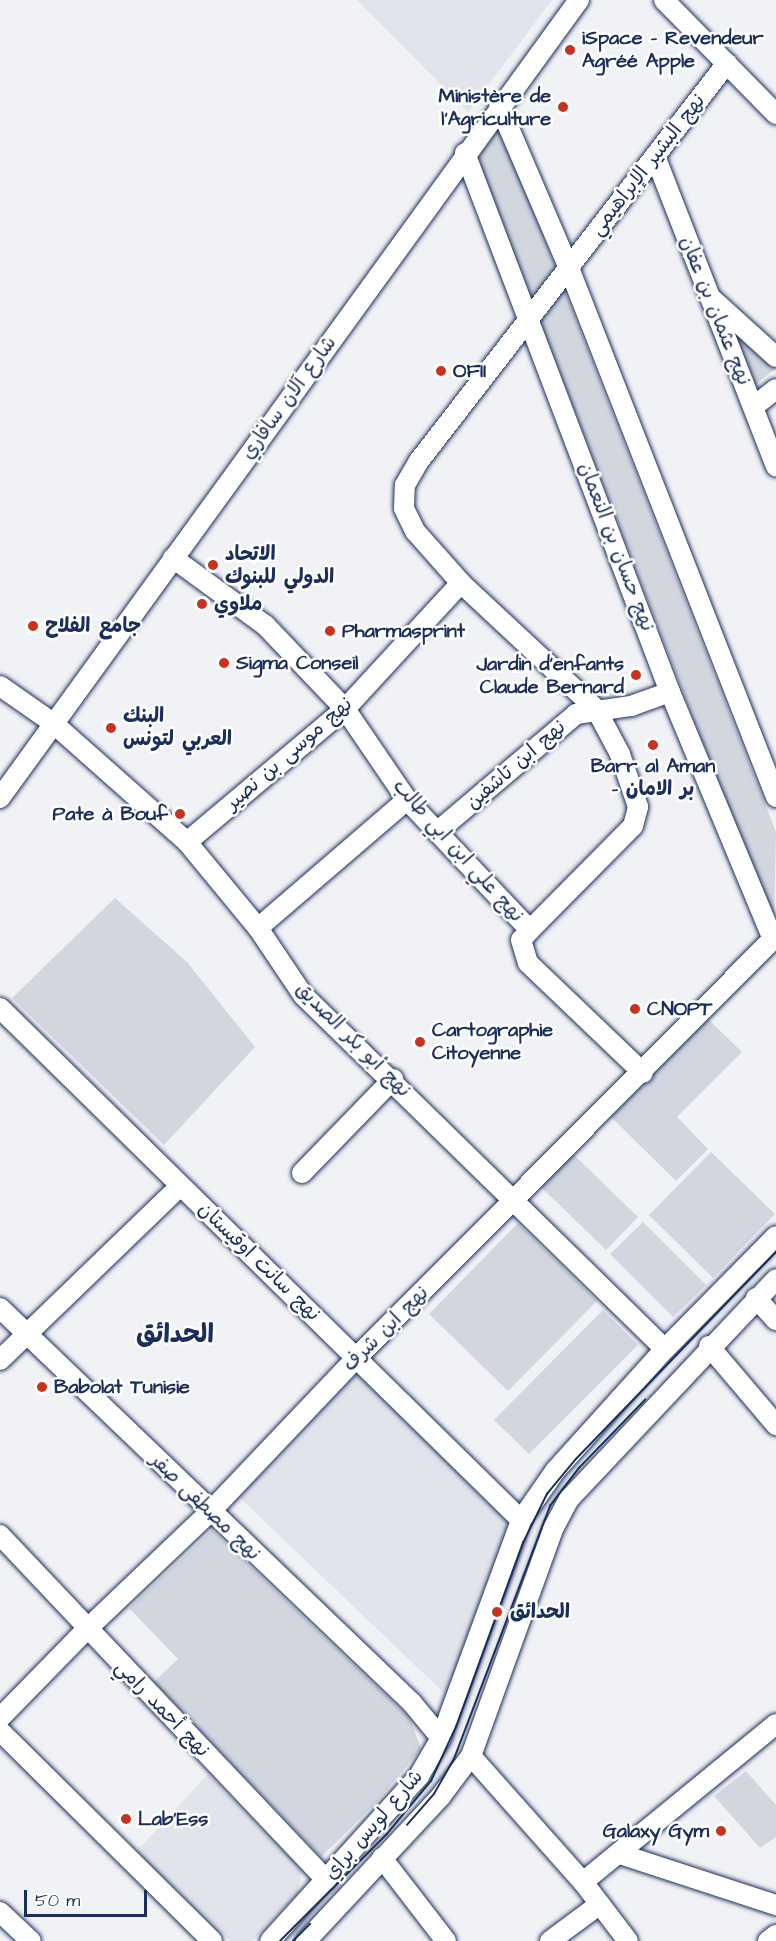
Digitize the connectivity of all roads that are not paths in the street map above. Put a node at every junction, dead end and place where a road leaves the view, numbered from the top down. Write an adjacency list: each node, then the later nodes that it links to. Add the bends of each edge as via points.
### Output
1 (579, 0): 4 (street, شارع آلان سافاري)
2 (664, 0): 3 (street)
3 (727, 63): 5 (street); 7 (street, نهج البشير الإبراهيمي)
4 (499, 105): 6 (street, شارع آلان سافاري); 8 (street)
5 (776, 114)
6 (465, 153): 10 (street, نهج حسان بن النعمان); 15 (street, شارع آلان سافاري)
7 (655, 156): 8 (street, نهج البشير الإبراهيمي); 9 (street, نهج عثمان بن عفان)
8 (569, 268): 10 (street, نهج البشير الإبراهيمي); 22 (street)
9 (708, 296): 11 (street); 13 (street, نهج عثمان بن عفان)
10 (530, 317): 16 (street, نهج البشير الإبراهيمي, via 419,460 405,485 404,508 415,531); 18 (street, نهج حسان بن النعمان)
11 (776, 357)
12 (776, 389): 13 (street)
13 (753, 407): 14 (street, نهج عثمان بن عفان)
14 (776, 466)
15 (173, 558): 19 (street, نهج علي ابن ابي طالب, via 265,625); 21 (street, شارع آلان سافاري)
16 (461, 583): 19 (street, نهج موسى بن نصير); 20 (street, نهج البشير الإبراهيمي)
17 (0, 686): 21 (street, نهج أبو بكر الصديق)
18 (670, 692): 20 (street, نهج ابن تاشفين, via 631,706); 29 (street, نهج حسان بن النعمان)
19 (345, 709): 24 (street, نهج علي ابن ابي طالب); 26 (street, نهج موسى بن نصير)
20 (596, 709): 25 (street, نهج ابن تاشفين, via 576,714); 28 (street, نهج البشير الإبراهيمي, via 620,754 638,807 636,817 604,856)
21 (52, 723): 23 (street, شارع آلان سافاري); 26 (street, نهج أبو بكر الصديق)
22 (776, 797)
23 (0, 798)
24 (407, 800): 25 (street, نهج علي ابن ابي طالب); 27 (street)
25 (437, 832): 28 (street, نهج علي ابن ابي طالب)
26 (188, 842): 27 (street, نهج أبو بكر الصديق)
27 (258, 928): 32 (street, نهج أبو بكر الصديق, via 303,995)
28 (530, 930): 31 (street, نهج علي ابن ابي طالب, via 521,940 521,951 528,963)
29 (774, 937): 31 (street, نهج ابن شرف)
30 (0, 1008): 34 (street, نهج سانت اوقيستان)
31 (643, 1073): 35 (street, نهج ابن شرف)
32 (393, 1079): 33 (street); 35 (street, نهج أبو بكر الصديق)
33 (302, 1173)
34 (180, 1186): 41 (street); 44 (street, نهج سانت اوقيستان)
35 (514, 1202): 43 (street, نهج أبو بكر الصديق); 44 (street, نهج ابن شرف)
36 (776, 1236): 43 (street, شارع لويس براي)
37 (776, 1279): 38 (street, شارع لويس براي)
38 (756, 1298): 40 (street); 42 (street, شارع لويس براي)
39 (0, 1308): 41 (street, نهج مصطفى صفر)
40 (776, 1320)
41 (27, 1333): 45 (street); 47 (street, نهج مصطفى صفر)
42 (709, 1346): 46 (street); 55 (street, شارع لويس براي, via 584,1480 560,1514)
43 (665, 1349): 48 (street, شارع لويس براي, via 555,1471)
44 (357, 1357): 47 (street, نهج ابن شرف); 48 (street, نهج سانت اوقيستان)
45 (0, 1360)
46 (776, 1425)
47 (210, 1512): 50 (street, نهج ابن شرف); 54 (street, نهج مصطفى صفر, via 412,1703)
48 (519, 1518): 54 (street, شارع لويس براي)
49 (0, 1535): 50 (street, نهج أحمد رامي)
50 (86, 1630): 51 (street, نهج ابن شرف); 58 (street, نهج أحمد رامي)
51 (0, 1718)
52 (776, 1724): 56 (street)
53 (0, 1731): 65 (street)
54 (441, 1738): 58 (street, شارع لويس براي, via 419,1776)
55 (471, 1756): 57 (street, شارع لويس براي, via 441,1796); 59 (street)
56 (620, 1854): 59 (street); 61 (street)
57 (382, 1858): 67 (street, شارع لويس براي); 68 (street)
58 (326, 1880): 66 (street, شارع لويس براي)
59 (583, 1882): 60 (street)
60 (600, 1904): 69 (street); 70 (street)
61 (776, 1905)
62 (0, 1912): 64 (street)
63 (776, 1935): 71 (street)
64 (31, 1941)
65 (212, 1941)
66 (270, 1941)
67 (306, 1941)
68 (446, 1941)
69 (550, 1941)
70 (628, 1941)
71 (768, 1941)

